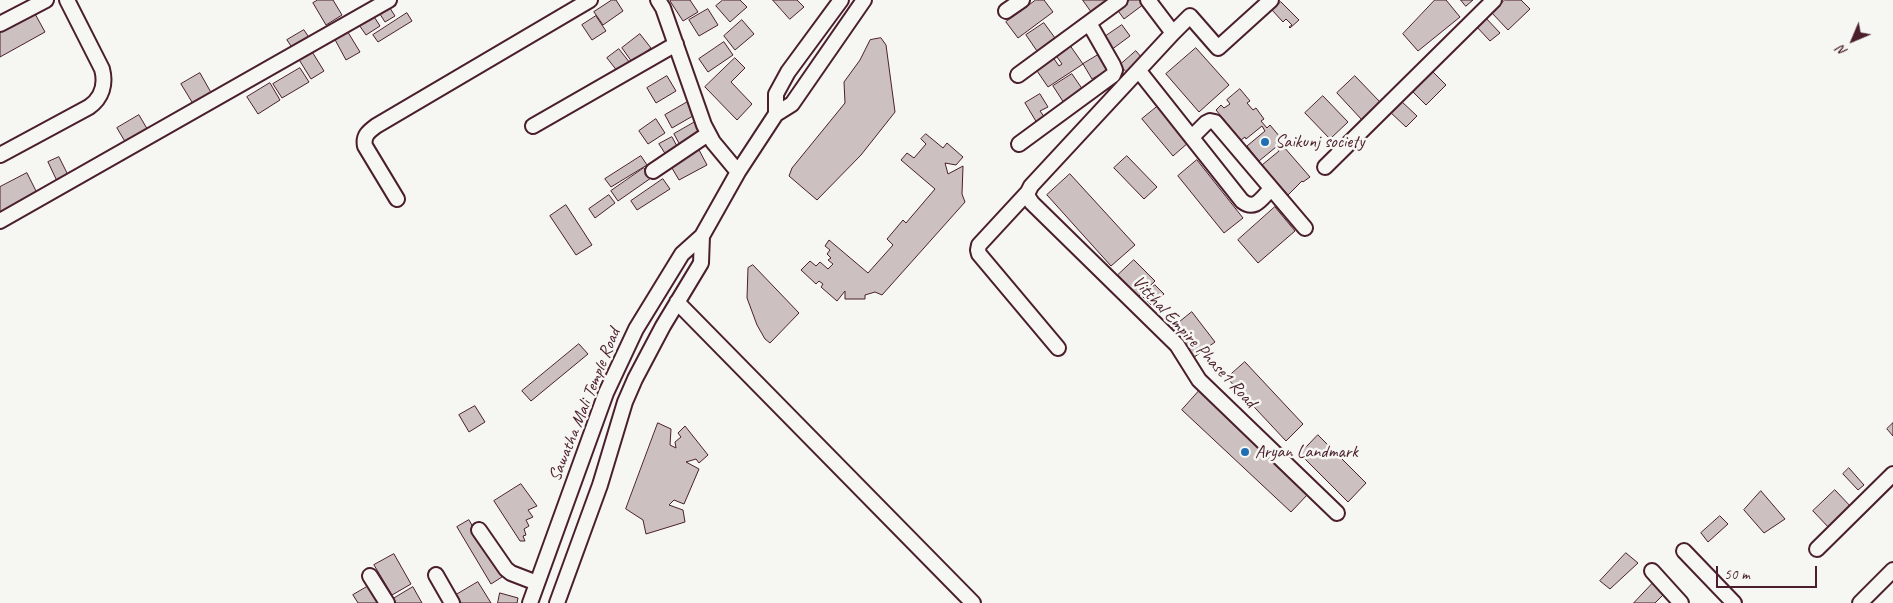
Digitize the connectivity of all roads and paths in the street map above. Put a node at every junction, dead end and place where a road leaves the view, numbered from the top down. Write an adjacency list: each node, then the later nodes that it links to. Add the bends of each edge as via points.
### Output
1 (46, 0): 15 (street)
2 (67, 0): 25 (street, via 102,69 104,78 100,96 89,107)
3 (389, 0): 32 (street)
4 (590, 0): 31 (street, via 368,132 365,146)
5 (658, 0): 17 (street)
6 (841, 0): 20 (street, Sawatha Mali Temple Road, via 784,79 776,94)
7 (864, 0): 20 (street, Sawatha Mali Temple Road, via 792,104)
8 (1022, 0): 13 (street)
9 (1120, 0): 14 (street)
10 (1148, 0): 16 (street)
11 (1270, 0): 16 (street, via 1218,48 1190,16)
12 (1494, 0): 26 (street)
13 (1006, 11)
14 (1088, 23): 19 (street); 24 (street, via 1113,65 1113,75)
15 (0, 24)
16 (1173, 33): 18 (street)
17 (676, 44): 21 (street); 22 (street)
18 (1139, 70): 23 (street); 30 (street)
19 (1018, 75)
20 (776, 114): 28 (street, Sawatha Mali Temple Road)
21 (533, 126)
22 (708, 134): 27 (street); 28 (street)
23 (1192, 137): 29 (street, via 1246,204 1254,205); 29 (street, via 1206,123 1214,122)
24 (1020, 144)
25 (0, 155)
26 (1325, 167)
27 (653, 171)
28 (738, 172): 34 (street, Sawatha Mali Temple Road)
29 (1270, 190): 33 (street)
30 (1028, 192): 36 (street, via 979,245 978,250); 38 (street, Vitthal Empire Phase1 Road, via 1032,203 1177,345 1200,380)
31 (396, 199)
32 (0, 221)
33 (1305, 228)
34 (702, 236): 35 (street, Sawatha Mali Temple Road, via 701,263); 46 (street, Sawatha Mali Temple Road, via 682,254 636,329 606,393)
35 (677, 302): 50 (street, Sawatha Mali Temple Road, via 625,402 600,484); 51 (street)
36 (1058, 348)
37 (1893, 474): 40 (street)
38 (1337, 513)
39 (479, 530): 46 (street, via 506,570)
40 (1817, 549)
41 (1684, 552): 53 (street)
42 (1893, 570): 54 (street)
43 (1652, 571): 52 (street)
44 (436, 575): 48 (street)
45 (370, 576): 47 (street)
46 (537, 583): 49 (street, Sawatha Mali Temple Road)
47 (387, 603)
48 (452, 603)
49 (530, 603)
50 (557, 603)
51 (973, 603)
52 (1681, 603)
53 (1734, 603)
54 (1860, 603)

